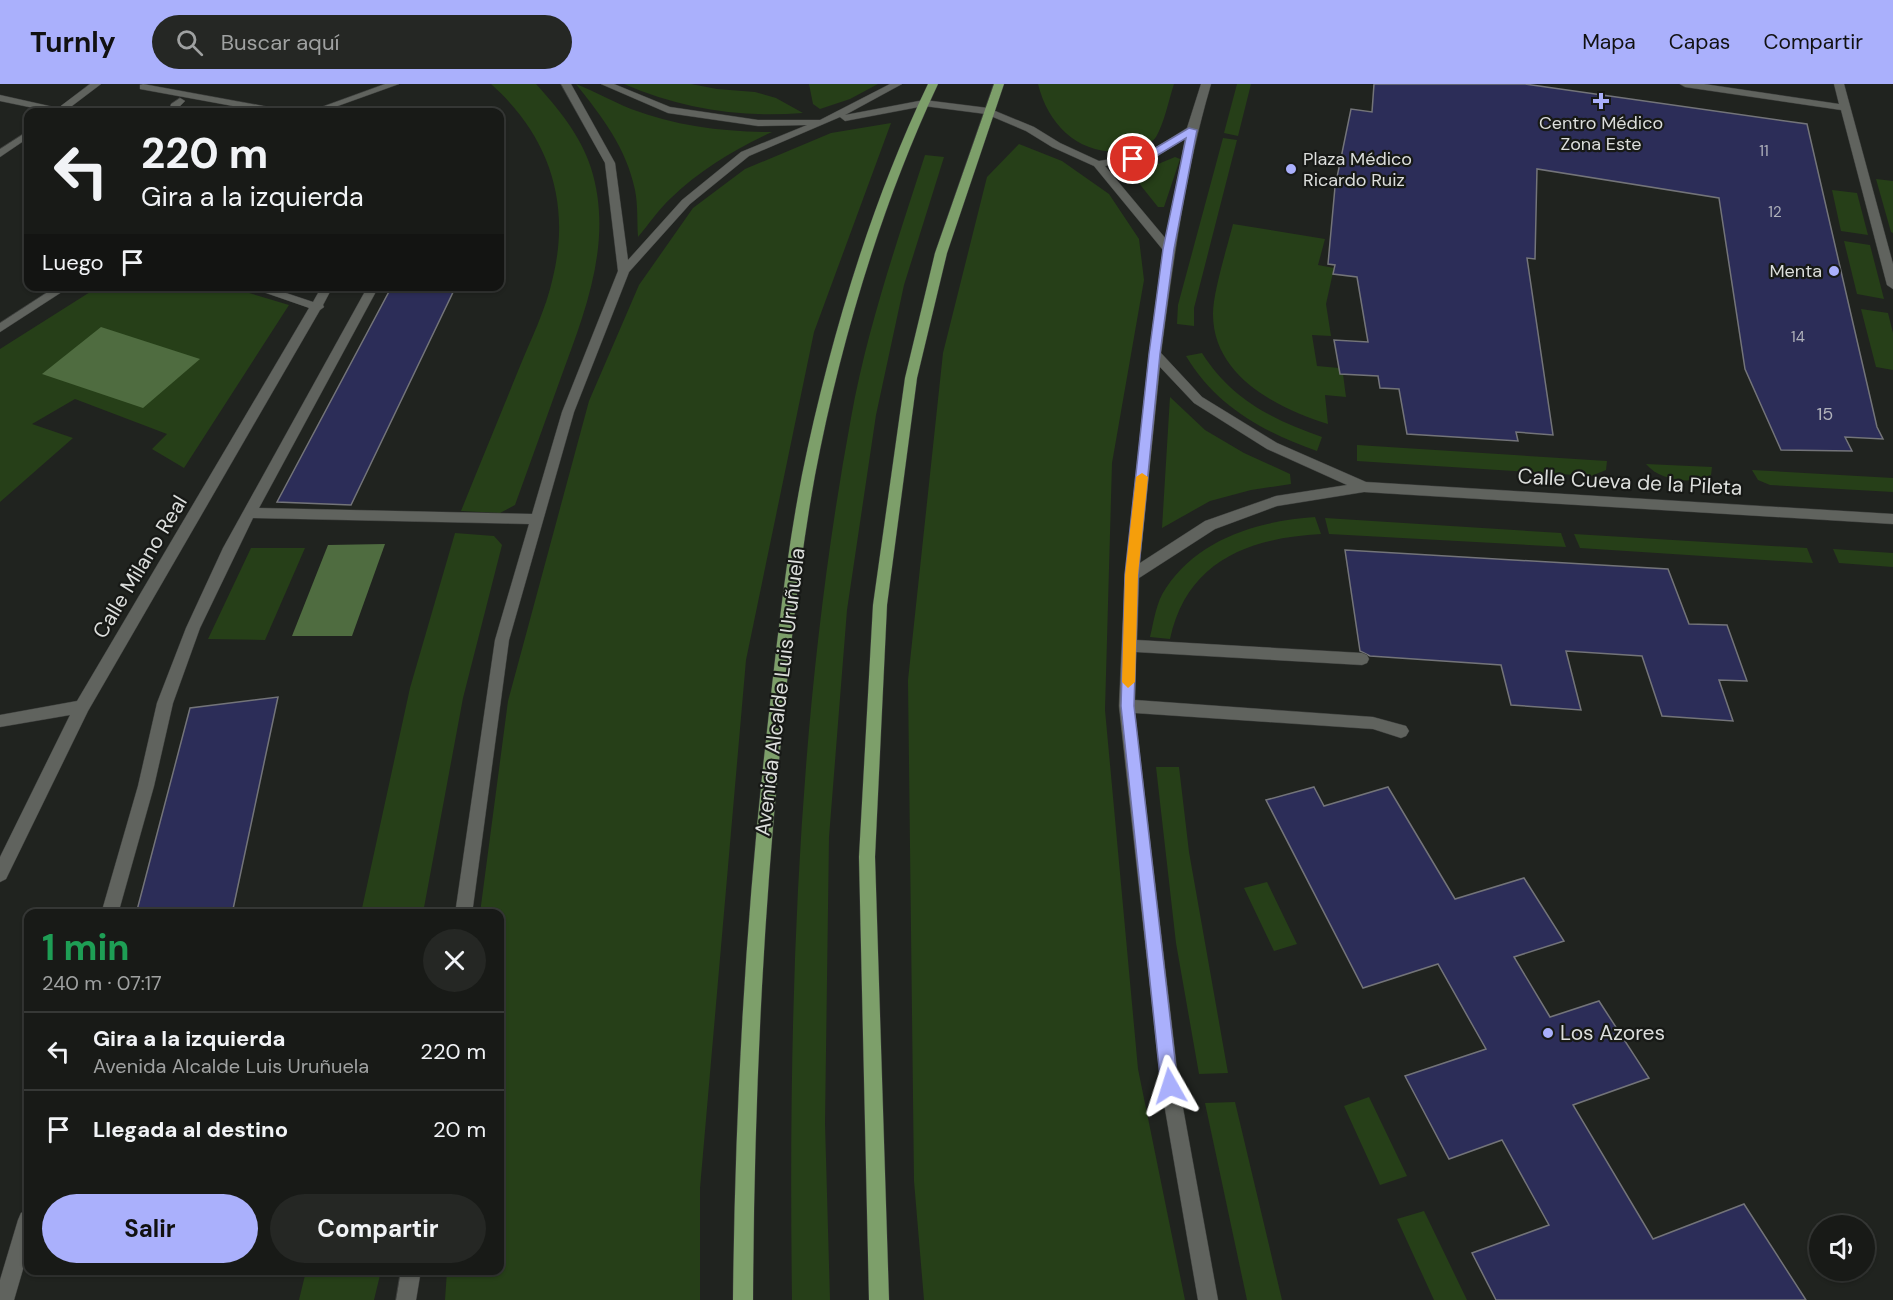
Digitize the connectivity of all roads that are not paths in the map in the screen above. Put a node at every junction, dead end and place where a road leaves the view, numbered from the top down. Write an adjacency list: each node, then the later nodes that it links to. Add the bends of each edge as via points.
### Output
1 (96, 84): 16 (street)
2 (394, 84): 19 (street)
3 (566, 84): 28 (street, via 610,163)
4 (606, 84): 22 (street, via 668,110 758,123)
5 (897, 84): 22 (street)
6 (933, 84): 14 (main road, Avenida Alcalde Luis Uruñuela)
7 (999, 84): 21 (main road)
8 (1206, 84): 23 (street)
9 (1685, 84): 20 (street)
10 (1839, 84): 20 (street)
11 (142, 87): 18 (street)
12 (0, 98): 15 (street)
13 (180, 101): 17 (street)
14 (924, 103): 21 (street); 22 (street); 55 (main road, Avenida Alcalde Luis Uruñuela, via 872,236 834,369 810,474 789,597 761,851 743,1201)
15 (42, 108)
16 (64, 108)
17 (174, 108)
18 (258, 108)
19 (325, 108)
20 (1846, 108): 29 (street)
21 (988, 111): 26 (street); 56 (main road, via 941,252 911,378 880,605 867,857)
22 (824, 122): 28 (street, via 745,154 686,202)
23 (1192, 130): 26 (street, via 1150,156); 27 (street)
24 (24, 137): 25 (street)
25 (0, 154)
26 (1098, 164): 27 (street)
27 (1168, 249): 36 (street)
28 (624, 271): 39 (street, via 568,412)
29 (1893, 285)
30 (58, 291): 35 (street)
31 (267, 291): 34 (street)
32 (326, 291): 34 (street, Calle Milano Real)
33 (371, 291): 38 (street)
34 (318, 307): 45 (street, Calle Milano Real)
35 (0, 328)
36 (1155, 354): 37 (street, via 1207,406 1272,446); 41 (street)
37 (1364, 487): 40 (street, Calle Cueva de la Pileta); 41 (street, via 1276,501 1210,525)
38 (251, 513): 39 (street); 49 (street, via 193,628 165,703)
39 (537, 519): 50 (street, via 502,640)
40 (1893, 519)
41 (1131, 575): 42 (street)
42 (1130, 645): 43 (street); 44 (street)
43 (1362, 659)
44 (1127, 706): 47 (street, via 1373,723); 57 (street, via 1170,1086)
45 (82, 707): 46 (street); 48 (street, Calle Milano Real)
46 (0, 721)
47 (1401, 731)
48 (0, 874)
49 (110, 909)
50 (464, 909)
51 (24, 1233): 53 (street)
52 (410, 1275): 54 (street)
53 (4, 1300)
54 (406, 1300)
55 (742, 1300)
56 (879, 1300)
57 (1209, 1300)

